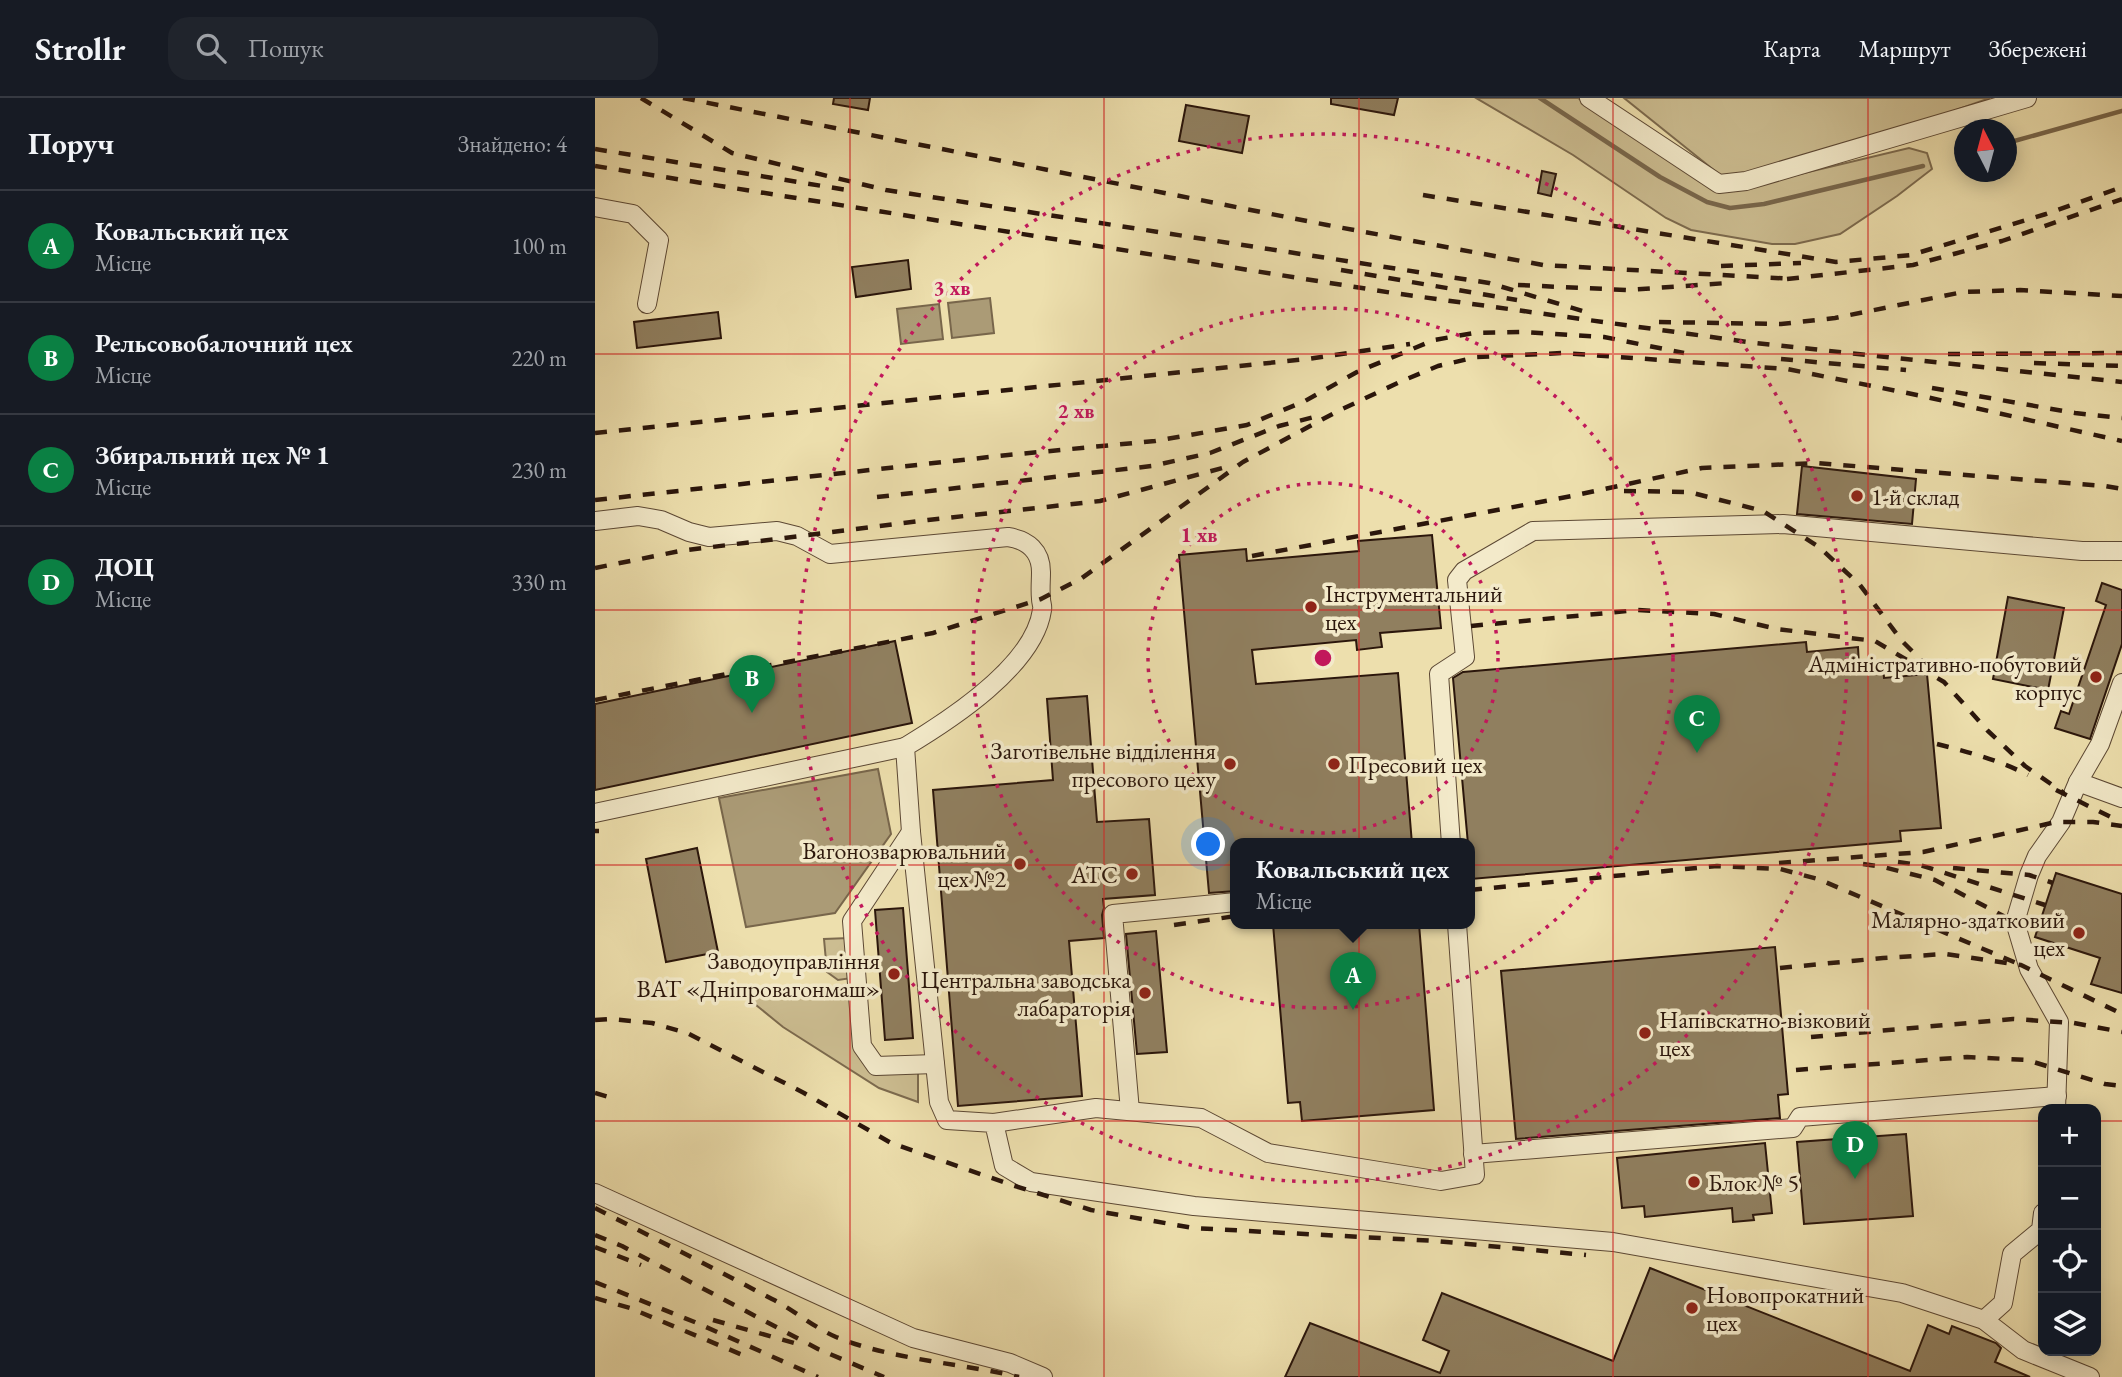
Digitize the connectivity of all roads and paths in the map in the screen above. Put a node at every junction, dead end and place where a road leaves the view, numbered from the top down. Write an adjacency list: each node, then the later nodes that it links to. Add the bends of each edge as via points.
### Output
1 (1589, 98): 2 (lane, via 1719,184 1746,181)
2 (2027, 98)
3 (595, 207): 4 (lane, via 633,214 659,240)
4 (647, 304)
5 (595, 521): 8 (lane, via 638,516 709,537 777,531 830,554 1008,537 1028,544 1036,551 1041,567 1043,608 1031,642 1009,670 941,725)
6 (2122, 551): 13 (lane, via 1783,524 1533,531 1464,570 1457,580 1465,657 1439,674)
7 (2122, 683): 9 (lane, via 2101,744)
8 (905, 747): 11 (lane); 12 (lane)
9 (2078, 782): 10 (lane); 17 (lane, via 2061,822 2037,856 2015,922 2029,969 2059,1022)
10 (2122, 798)
11 (595, 813)
12 (911, 832): 16 (lane); 16 (lane, via 852,921 862,1046 876,1066)
13 (1451, 838)
14 (1230, 903): 18 (lane, via 1113,914)
15 (1457, 929): 20 (lane)
16 (935, 1064): 19 (lane, via 939,1102 947,1120)
17 (2056, 1103): 20 (lane, via 1800,1117 1793,1128)
18 (1130, 1111): 19 (lane, via 1096,1108); 20 (lane, via 1201,1118 1268,1153 1441,1181 1475,1175)
19 (995, 1123): 23 (lane, via 1004,1166 1031,1182 1194,1206 1613,1242 1902,1293)
20 (1473, 1154)
21 (595, 1194): 24 (lane, via 913,1338 1010,1363)
22 (2041, 1230): 23 (lane, via 2012,1254 2003,1303)
23 (1984, 1320): 25 (lane, via 2023,1350)
24 (1042, 1377)
25 (2090, 1377)

